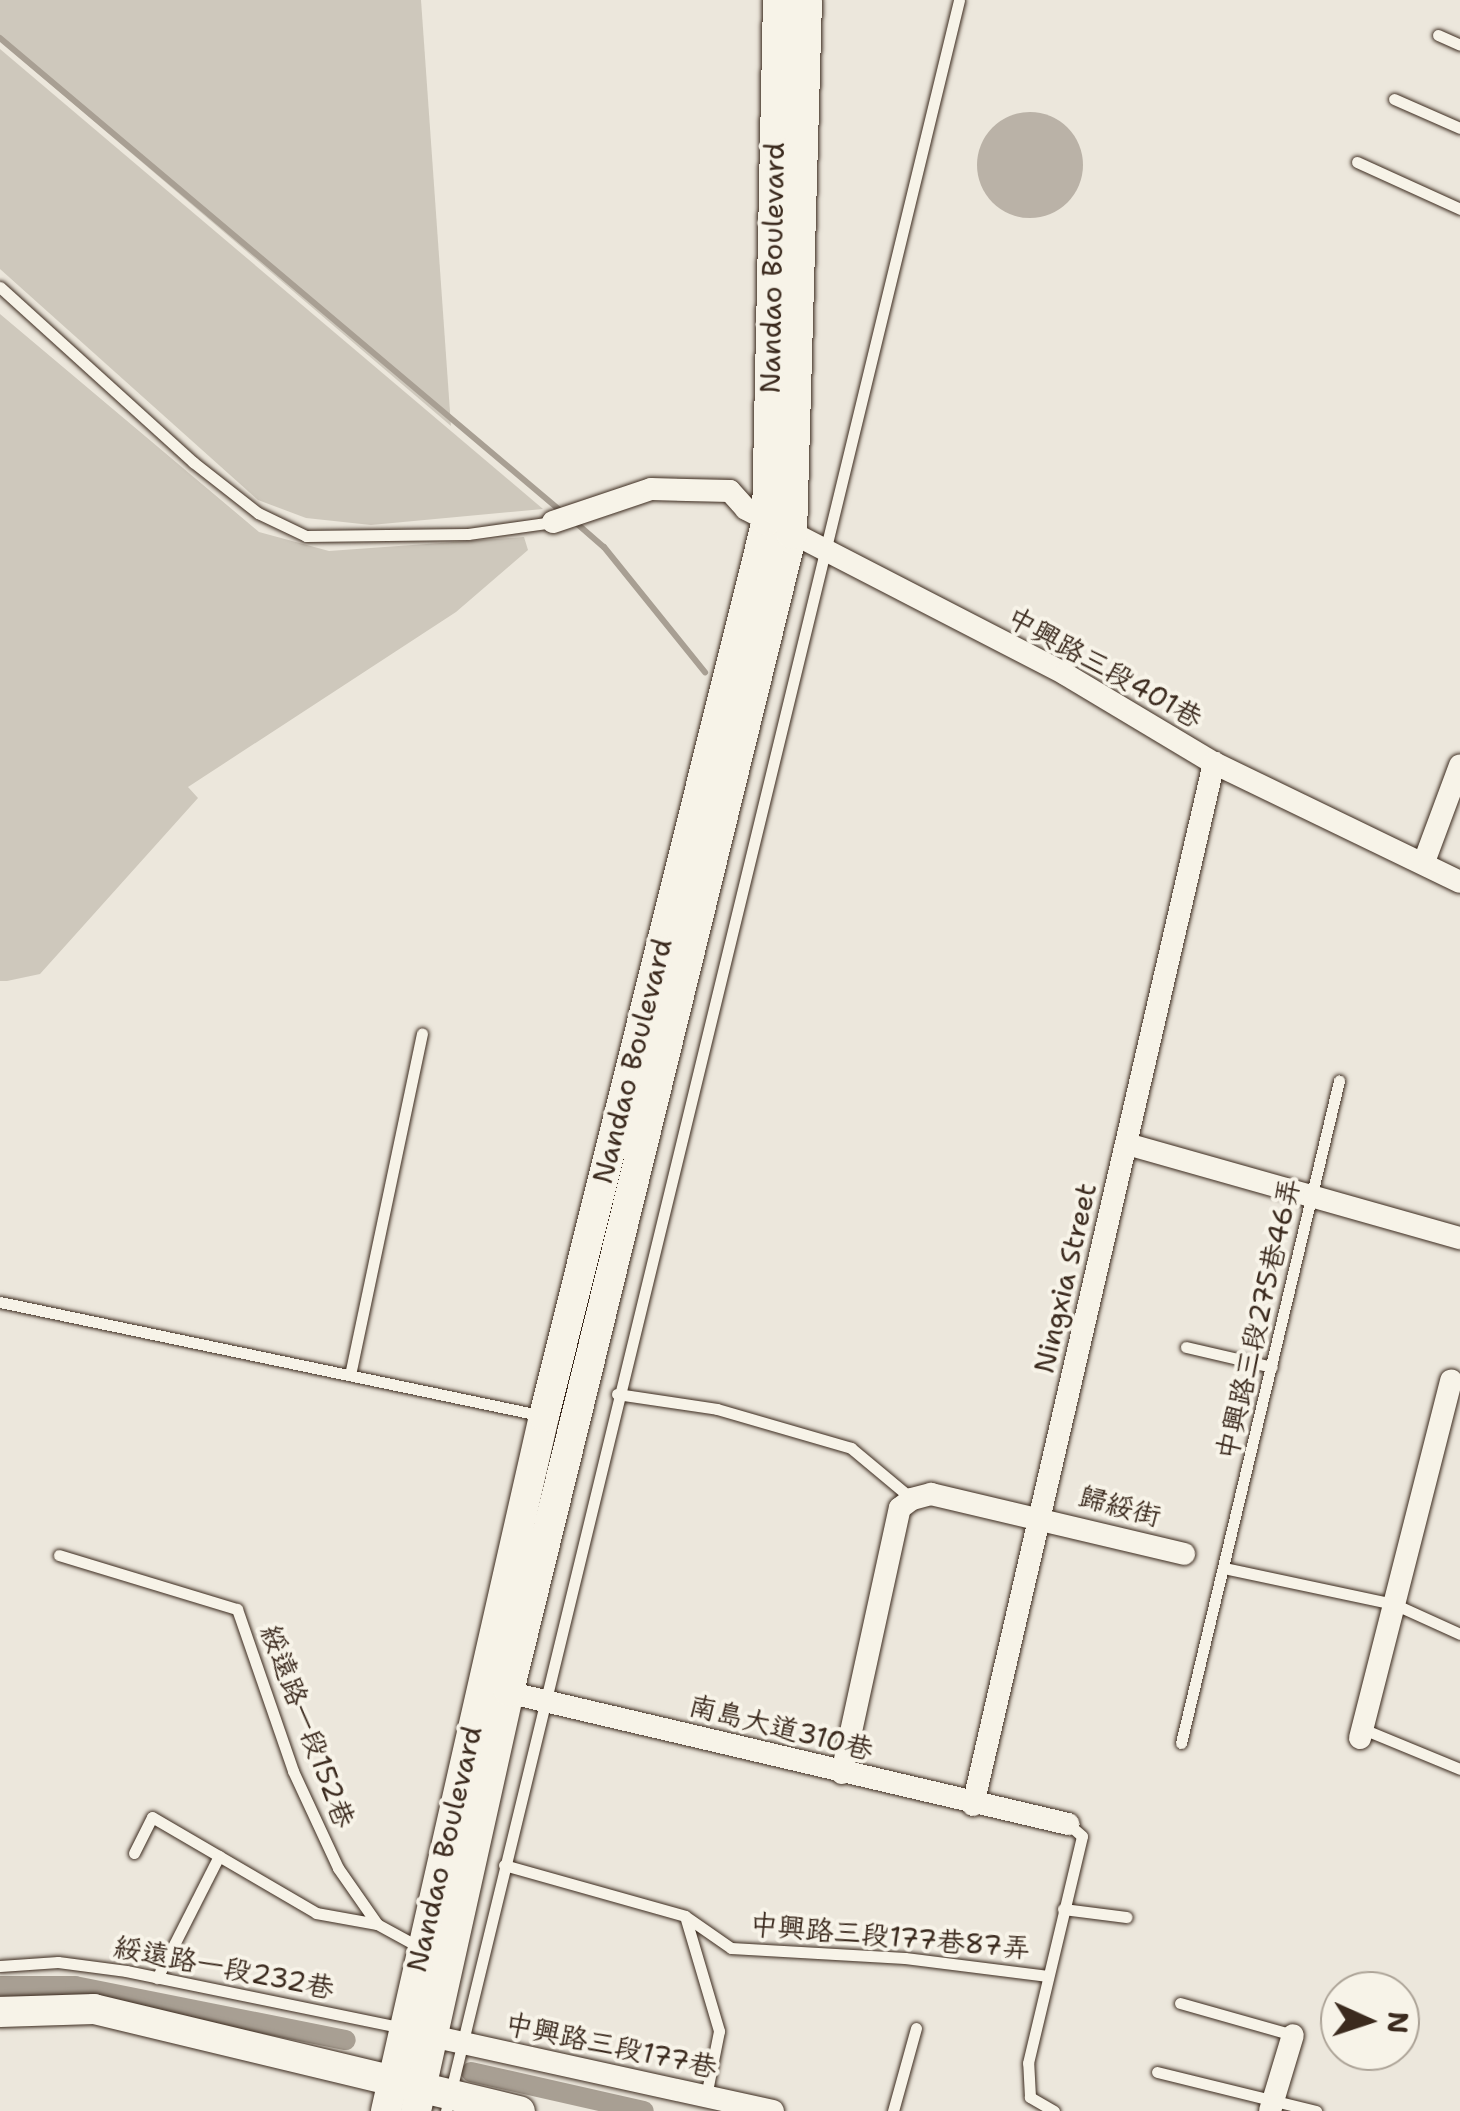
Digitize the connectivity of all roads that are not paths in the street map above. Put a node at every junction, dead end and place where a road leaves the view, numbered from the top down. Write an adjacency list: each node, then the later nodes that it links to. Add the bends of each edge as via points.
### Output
1 (778, 0): 12 (street, Nandao Boulevard)
2 (807, 0): 12 (street, Nandao Boulevard)
3 (959, 0): 13 (lane)
4 (1438, 35): 5 (lane)
5 (1460, 44)
6 (1394, 100): 7 (lane)
7 (1460, 128)
8 (1356, 162): 9 (lane)
9 (1460, 210)
10 (0, 286): 11 (lane, via 193,462 258,513 306,536 468,534)
11 (553, 522): 12 (street, 中興路三段401巷, via 651,488 730,491)
12 (779, 527): 13 (street, 中興路三段401巷); 29 (street, Nandao Boulevard); 37 (street, Nandao Boulevard)
13 (823, 550): 14 (street, 中興路三段401巷, via 1064,674); 28 (lane)
14 (1214, 764): 16 (street, 中興路三段401巷); 20 (street, Ningxia Street)
15 (1460, 765): 16 (street)
16 (1424, 862): 17 (street, 中興路三段401巷)
17 (1460, 882)
18 (422, 1033): 26 (lane)
19 (1339, 1081): 21 (lane, 中興路三段275巷46弄)
20 (1127, 1144): 21 (street); 31 (street, Ningxia Street)
21 (1313, 1194): 22 (street); 25 (lane, 中興路三段275巷46弄)
22 (1460, 1238)
23 (0, 1302): 26 (lane)
24 (1186, 1347): 25 (lane)
25 (1272, 1367): 34 (lane, 中興路三段275巷46弄)
26 (350, 1376): 29 (lane)
27 (1451, 1380): 35 (street)
28 (618, 1394): 30 (lane, via 717,1409 852,1448); 38 (lane)
29 (544, 1416): 37 (street, Nandao Boulevard)
30 (912, 1498): 31 (street, 歸綏街, via 931,1494); 42 (street, via 900,1508)
31 (1041, 1516): 32 (street, 歸綏街); 43 (street, Ningxia Street)
32 (1184, 1554)
33 (58, 1555): 51 (lane, 綏遠路一段152巷, via 237,1610 294,1771 338,1868)
34 (1224, 1568): 35 (lane); 40 (lane, 中興路三段275巷46弄)
35 (1394, 1604): 36 (lane); 39 (street)
36 (1460, 1634)
37 (495, 1689): 38 (street, 南島大道310巷); 52 (street, Nandao Boulevard); 61 (street, Nandao Boulevard)
38 (543, 1699): 42 (street, 南島大道310巷); 47 (lane)
39 (1362, 1734): 41 (lane)
40 (1181, 1743)
41 (1460, 1769)
42 (842, 1773): 43 (street, 南島大道310巷)
43 (973, 1805): 44 (street, 南島大道310巷)
44 (1068, 1824): 48 (lane, via 1082,1836)
45 (134, 1853): 46 (lane, via 152,1817)
46 (219, 1856): 51 (lane, via 316,1913); 55 (lane)
47 (504, 1864): 49 (lane, 中興路三段177巷87弄); 61 (lane)
48 (1062, 1910): 50 (lane); 54 (lane)
49 (685, 1916): 54 (lane, 中興路三段177巷87弄, via 731,1948 905,1958); 63 (lane, via 719,2031)
50 (1126, 1917)
51 (377, 1924): 52 (lane, 綏遠路一段152巷)
52 (420, 1948): 59 (street, Nandao Boulevard)
53 (0, 1966): 55 (lane, 綏遠路一段232巷, via 58,1962)
54 (1048, 1976): 69 (lane, via 1028,2063 1030,2097)
55 (157, 1978): 59 (lane, 綏遠路一段232巷)
56 (1180, 2003): 60 (lane)
57 (0, 2012): 64 (street, via 94,2010)
58 (916, 2028): 68 (lane)
59 (405, 2029): 61 (lane, 綏遠路一段232巷); 64 (street, Nandao Boulevard)
60 (1293, 2035): 65 (street)
61 (448, 2040): 63 (street, 中興路三段177巷); 64 (street, Nandao Boulevard)
62 (1157, 2072): 65 (lane)
63 (706, 2096): 67 (street, 中興路三段177巷)
64 (419, 2100): 66 (street)
65 (1272, 2106): 70 (lane)
66 (520, 2111)
67 (773, 2111)
68 (893, 2111)
69 (1054, 2111)
70 (1316, 2111)

